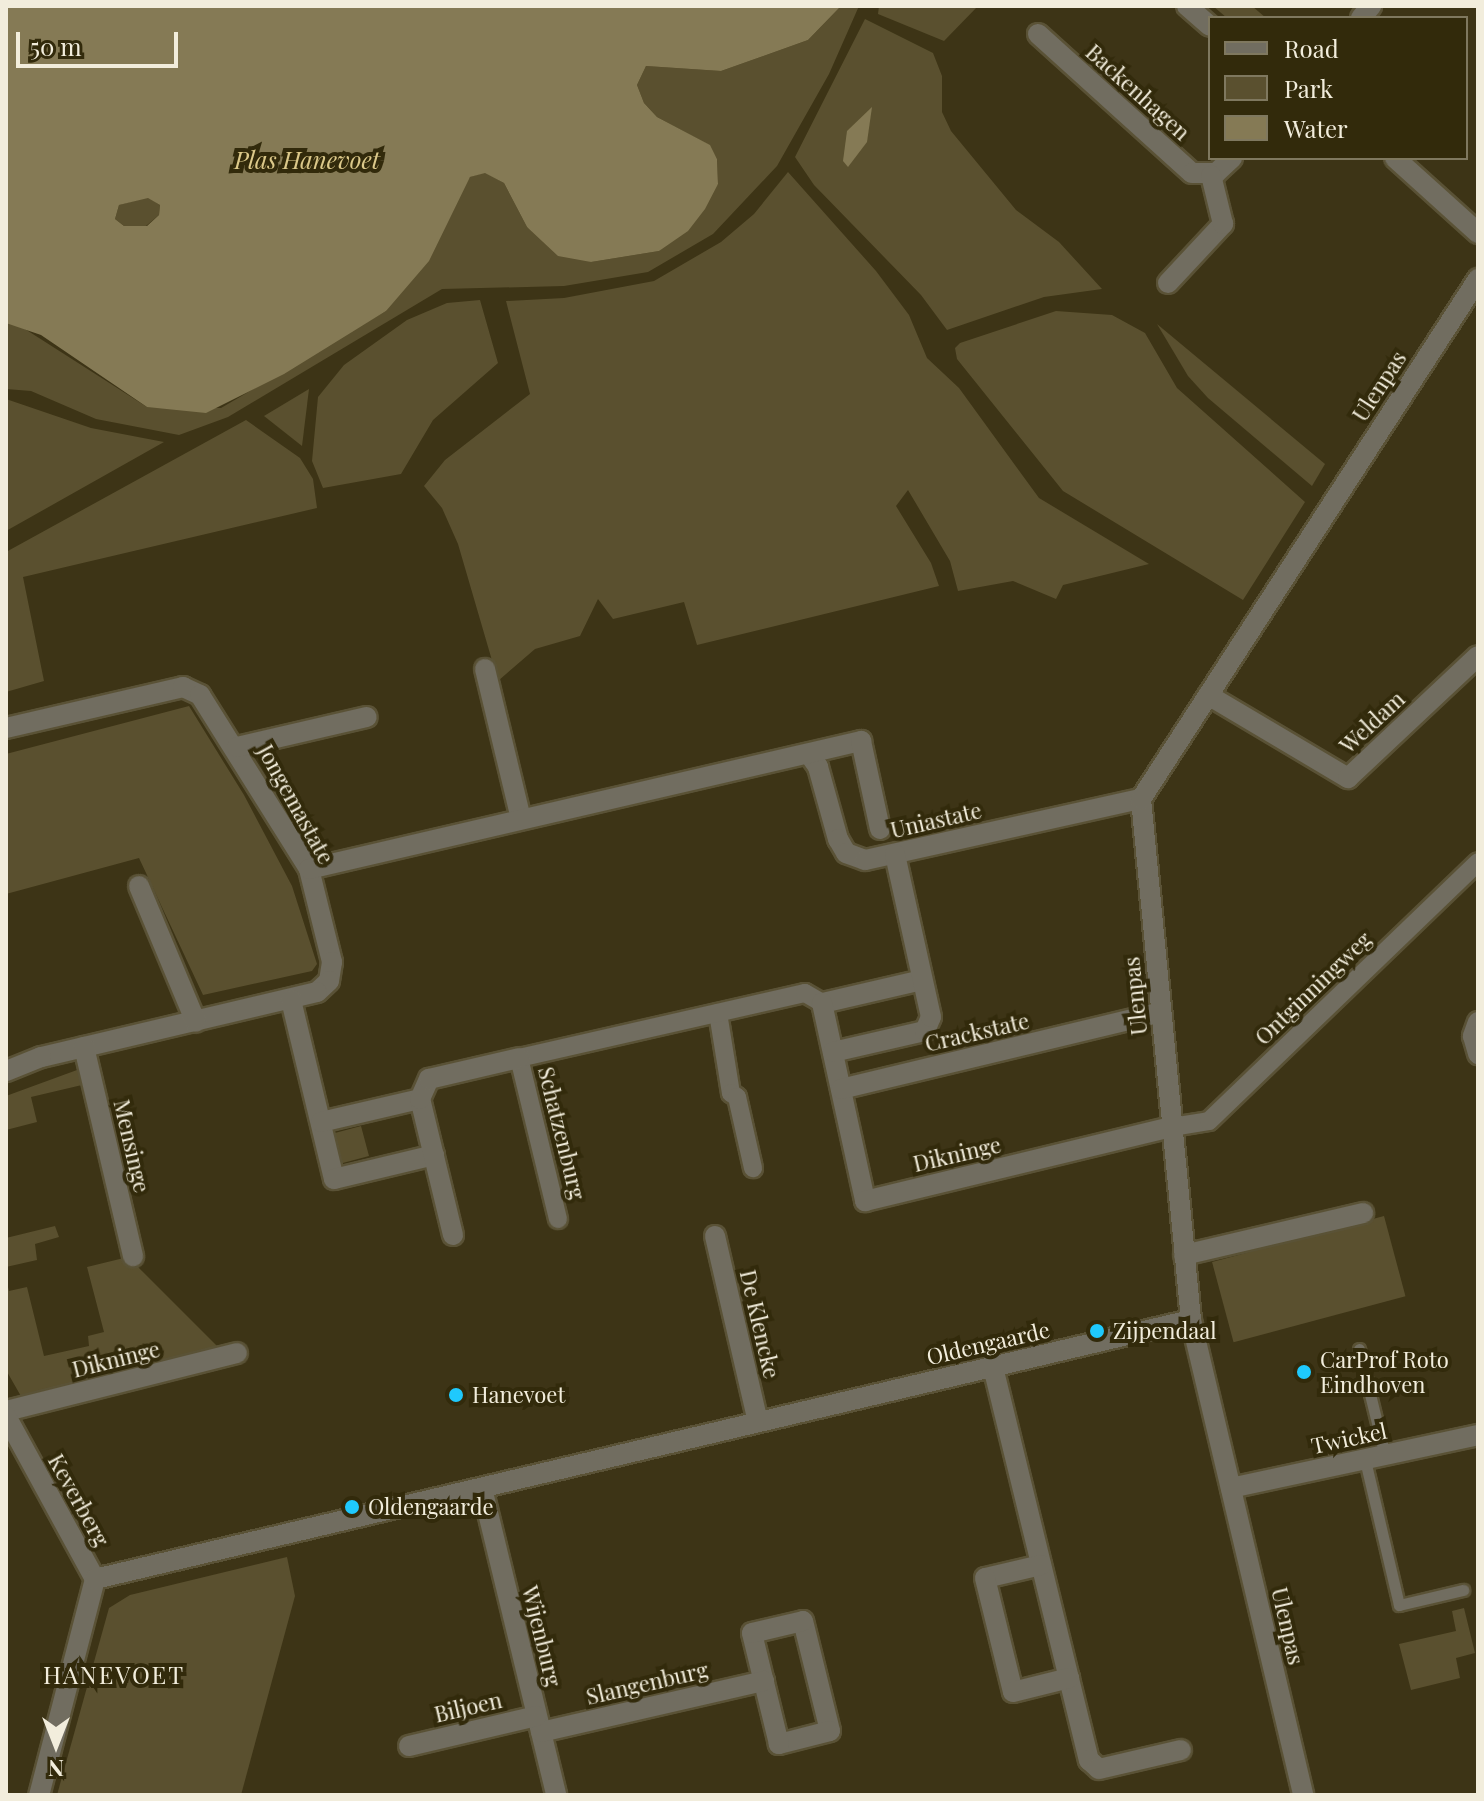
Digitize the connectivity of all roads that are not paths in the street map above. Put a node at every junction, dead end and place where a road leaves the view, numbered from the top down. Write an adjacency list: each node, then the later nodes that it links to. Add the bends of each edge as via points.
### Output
1 (1187, 6): 2 (street)
2 (1208, 24)
3 (1038, 34): 6 (street, Backenhagen, via 1192,173)
4 (1230, 160): 6 (street)
5 (1397, 160): 7 (street)
6 (1211, 175): 9 (street, via 1223,224)
7 (1478, 233)
8 (1478, 279): 12 (street, Ulenpas)
9 (1168, 283)
10 (1478, 656): 12 (street, Weldam, via 1348,778)
11 (485, 669): 18 (street)
12 (1208, 695): 17 (street, Ulenpas)
13 (367, 717): 15 (street, Jongemastate)
14 (6, 728): 15 (street, Jongemastate, via 183,687 200,695)
15 (237, 747): 22 (street, Jongemastate)
16 (809, 754): 18 (street, Uniastate); 19 (street, Uniastate, via 861,741); 20 (street, Uniastate, via 846,853 865,860)
17 (1141, 799): 20 (street, Uniastate); 27 (street, Ulenpas)
18 (521, 819): 22 (street, Uniastate)
19 (880, 829)
20 (895, 854): 24 (street, Crackstate)
21 (1478, 862): 39 (street, Ontginningweg, via 1209,1121)
22 (309, 869): 25 (street, Jongemastate, via 332,962 329,981 317,992)
23 (139, 886): 29 (street)
24 (922, 980): 26 (street); 32 (street, Crackstate, via 931,1017 925,1031)
25 (291, 1000): 29 (street, Jongemastate); 38 (street)
26 (822, 1003): 28 (street, via 805,993); 32 (street)
27 (1161, 1012): 36 (street, Crackstate); 39 (street, Ulenpas)
28 (718, 1013): 34 (street, Schatzenburg); 41 (street, via 731,1093 737,1097)
29 (196, 1022): 31 (street, Jongemastate)
30 (1478, 1022): 33 (street, via 1473,1036)
31 (84, 1047): 35 (street, Jongemastate); 47 (street, Mensinge)
32 (833, 1052): 36 (street)
33 (1478, 1054)
34 (519, 1058): 37 (street, Schatzenburg, via 429,1079); 43 (street, Schatzenburg)
35 (6, 1071)
36 (841, 1089): 39 (street, Dikninge, via 865,1201)
37 (420, 1099): 38 (street, Schatzenburg); 40 (street)
38 (321, 1122): 40 (street, via 334,1179)
39 (1172, 1127): 46 (street, Ulenpas)
40 (434, 1155): 44 (street)
41 (753, 1168)
42 (1363, 1213): 46 (street)
43 (558, 1219)
44 (453, 1235)
45 (715, 1236): 53 (street, De Klencke)
46 (1184, 1255): 48 (street, Ulenpas)
47 (133, 1256)
48 (1191, 1320): 51 (street, Oldengaarde); 57 (street, Ulenpas)
49 (1359, 1349): 55 (lane)
50 (237, 1353): 52 (street, Dikninge)
51 (993, 1367): 53 (street, Oldengaarde); 58 (street)
52 (6, 1414): 59 (street, Keverberg)
53 (758, 1422): 56 (street, Oldengaarde)
54 (1478, 1435): 55 (street, Twickel)
55 (1375, 1458): 57 (street, Twickel); 60 (lane, via 1399,1605)
56 (482, 1488): 59 (street, Oldengaarde); 63 (street, Wijenburg)
57 (1231, 1488): 68 (street, Ulenpas)
58 (1041, 1565): 61 (street); 61 (street, via 985,1578 1006,1664 1013,1692)
59 (95, 1579): 66 (street, Keverberg)
60 (1463, 1590)
61 (1069, 1678): 65 (street, via 1089,1760 1099,1769)
62 (764, 1681): 62 (street, via 779,1744 830,1731 803,1621 752,1633); 63 (street, Slangenburg)
63 (539, 1724): 64 (street, Biljoen); 67 (street, Wijenburg)
64 (409, 1746)
65 (1181, 1750)
66 (39, 1795)
67 (556, 1795)
68 (1303, 1795)

